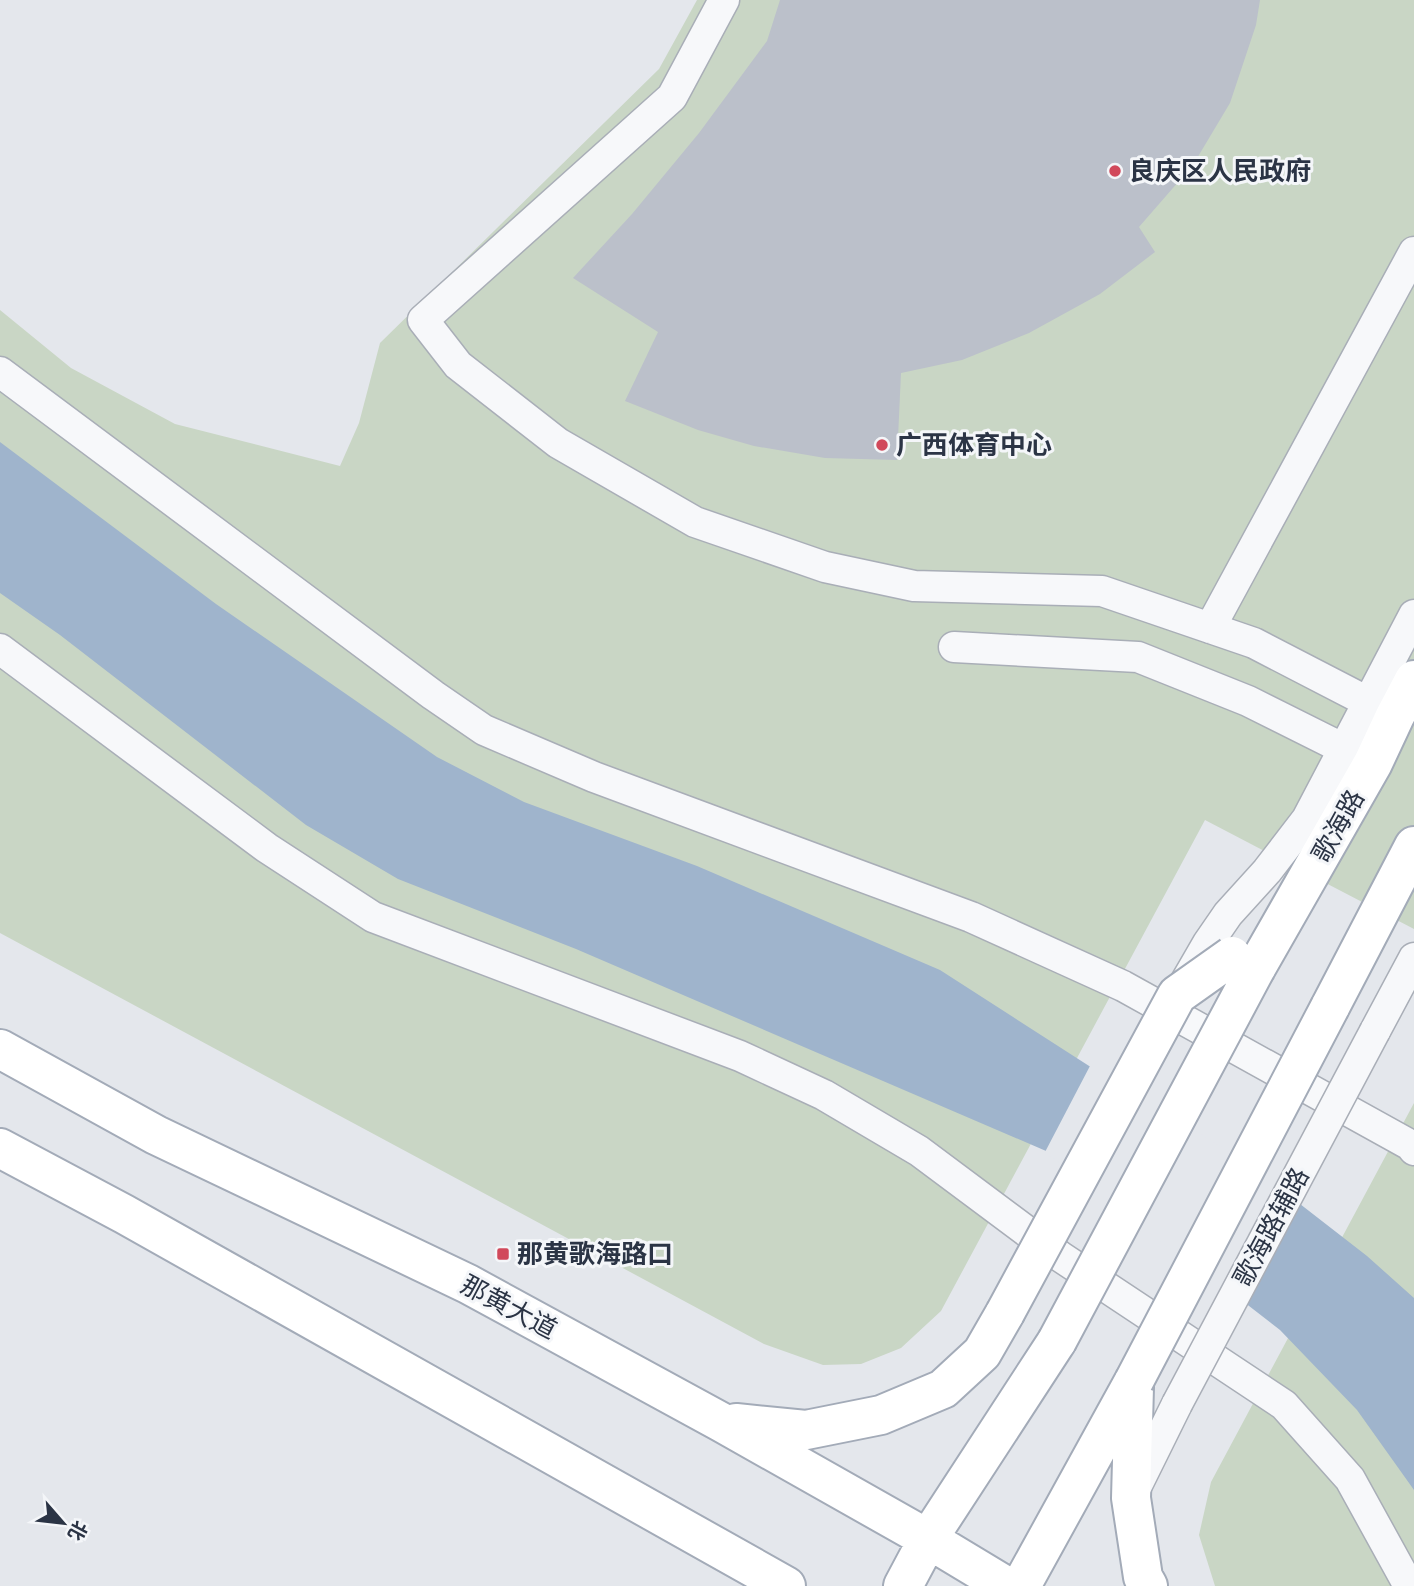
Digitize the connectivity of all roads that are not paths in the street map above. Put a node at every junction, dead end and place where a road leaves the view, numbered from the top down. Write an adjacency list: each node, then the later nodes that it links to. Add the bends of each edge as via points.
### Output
1 (724, 0): 5 (street, via 672,97 423,320 458,365 558,443 695,523 825,567 914,586 1102,591)
2 (1414, 252): 5 (street)
3 (0, 372): 16 (street, via 484,730 594,777 971,917 1123,986)
4 (1414, 615): 9 (street)
5 (1210, 628): 9 (street, via 1254,643)
6 (954, 647): 10 (street, via 1138,657 1248,701)
7 (0, 649): 26 (street, via 267,848 373,917 740,1056 824,1095 919,1151 1061,1257 1284,1405 1350,1479)
8 (1414, 680): 9 (main road, 歌海路)
9 (1382, 709): 10 (main road, 歌海路)
10 (1358, 756): 12 (main road, 歌海路, via 1284,922); 12 (street, via 1228,914)
11 (1414, 846): 17 (main road, bridge)
12 (1232, 956): 18 (main road, bridge, via 1177,995 982,1353 943,1389 881,1415 806,1430); 20 (main road, 歌海路, bridge, via 1058,1341)
13 (1414, 958): 19 (street, 歌海路辅路, bridge)
14 (0, 1049): 18 (main road, 那黄大道, via 156,1135 468,1284)
15 (0, 1149): 21 (main road)
16 (1414, 1150)
17 (1135, 1381): 19 (main road); 24 (main road)
18 (722, 1422): 20 (main road, 那黄大道)
19 (1131, 1497): 25 (main road)
20 (928, 1539): 22 (main road, 歌海路); 23 (main road, 那黄大道)
21 (786, 1586)
22 (903, 1586)
23 (1006, 1586)
24 (1021, 1586)
25 (1148, 1586)
26 (1409, 1586)

